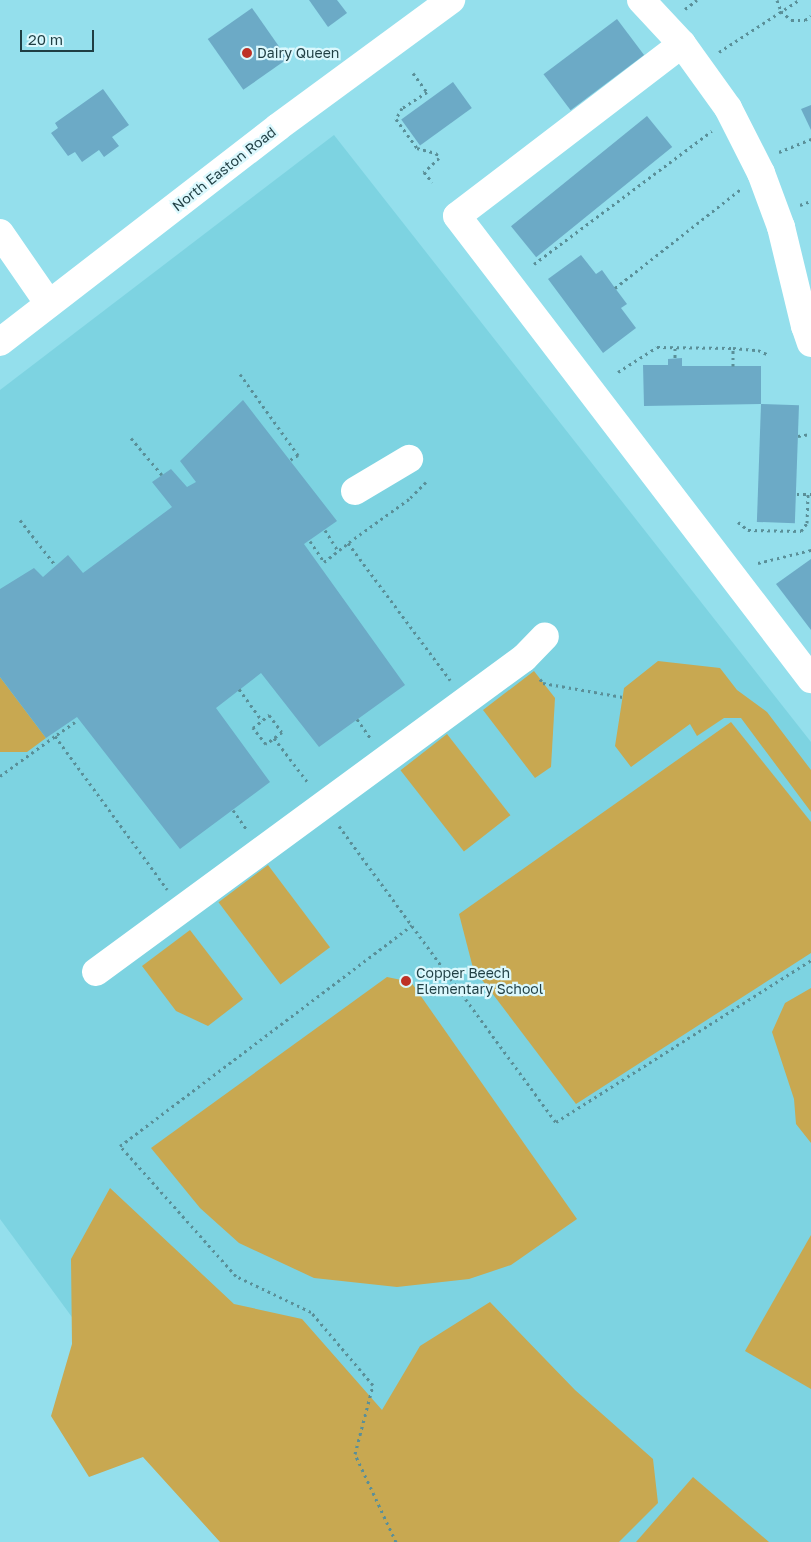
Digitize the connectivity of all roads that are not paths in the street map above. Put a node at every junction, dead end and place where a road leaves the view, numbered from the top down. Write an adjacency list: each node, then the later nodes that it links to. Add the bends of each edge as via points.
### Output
1 (451, 0): 5 (main road, North Easton Road, via 278,127)
2 (641, 0): 3 (main road)
3 (682, 44): 7 (main road, via 728,108 761,173 781,227); 11 (main road, via 457,216)
4 (0, 233): 5 (main road)
5 (49, 304): 6 (main road, North Easton Road)
6 (0, 342)
7 (811, 343)
8 (409, 459): 9 (main road)
9 (355, 491)
10 (545, 636): 12 (main road, via 524,658)
11 (811, 679)
12 (96, 972)

